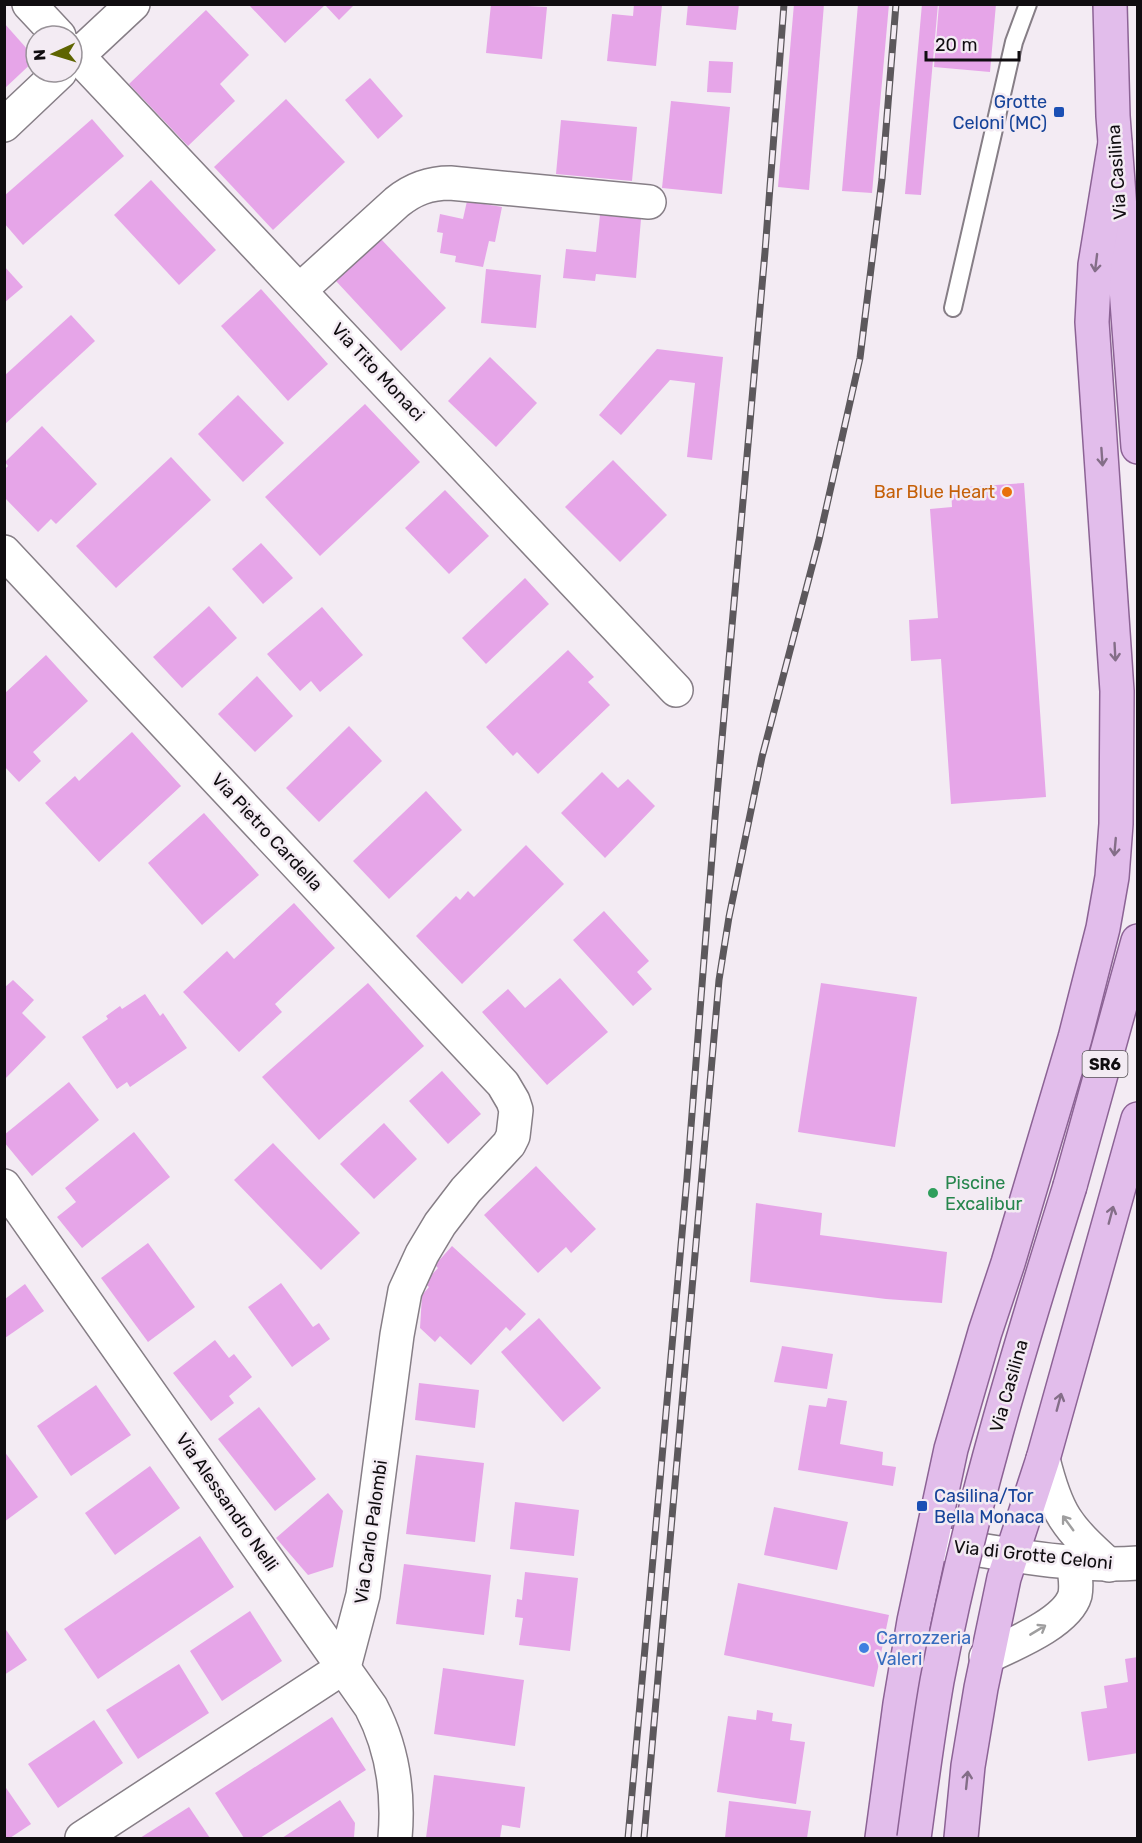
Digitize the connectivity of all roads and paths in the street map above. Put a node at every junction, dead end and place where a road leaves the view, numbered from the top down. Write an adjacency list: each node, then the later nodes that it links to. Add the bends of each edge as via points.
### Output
1 (29, 4): 5 (street, Via Tito Monaci)
2 (133, 4): 6 (street)
3 (1028, 4): 14 (lane, via 1014,42)
4 (1110, 4): 10 (main road, Via Casilina)
5 (44, 24)
6 (84, 42)
7 (84, 71): 13 (street, Via Tito Monaci)
8 (41, 84): 9 (street)
9 (4, 125)
10 (1115, 143): 12 (main road); 15 (main road, Via Casilina); 24 (main road, one-way to 24, via 1095,265 1092,322 1117,691 1112,877 1076,1038 966,1397)
11 (650, 202): 13 (street, via 431,184 404,197)
12 (1137, 206)
13 (300, 290): 17 (street, Via Tito Monaci)
14 (953, 308)
15 (1137, 447)
16 (4, 552): 20 (street, Via Pietro Cardella, via 503,1084 513,1101)
17 (676, 690)
18 (1137, 941): 33 (main road, Via Casilina / SR6, bridge, via 970,1531 930,1719)
19 (1137, 1119): 21 (main road)
20 (516, 1120): 29 (street, Via Carlo Palombi, via 509,1144 451,1209 422,1254 405,1291 363,1595)
21 (1129, 1180): 23 (main road, one-way to 21)
22 (4, 1186): 29 (street, Via Alessandro Nelli)
23 (1043, 1459): 25 (main road); 27 (street, one-way to 23, via 1076,1534 1062,1516)
24 (930, 1543): 25 (street, Via di Grotte Celoni); 32 (main road, via 900,1704)
25 (1012, 1554): 26 (street, Via di Grotte Celoni); 28 (main road)
26 (1073, 1562): 27 (street, Via di Grotte Celoni); 28 (street, one-way to 26, via 1066,1611 1075,1594)
27 (1123, 1564)
28 (986, 1657): 34 (main road, one-way to 28)
29 (344, 1667): 30 (street); 31 (street, Via Alessandro Nelli, via 371,1707 388,1750 397,1799)
30 (82, 1839)
31 (395, 1839)
32 (882, 1839)
33 (914, 1839)
34 (961, 1839)

